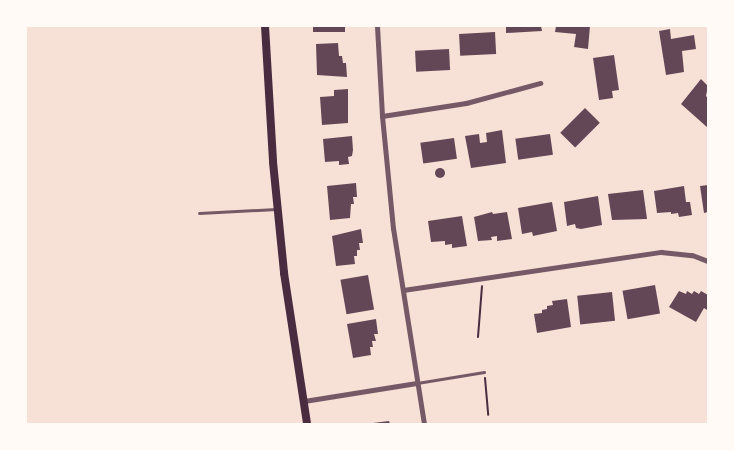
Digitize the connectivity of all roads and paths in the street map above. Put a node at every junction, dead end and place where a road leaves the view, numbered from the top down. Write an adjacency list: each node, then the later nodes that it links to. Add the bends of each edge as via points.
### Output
1 (265, 26): 5 (main road)
2 (377, 26): 4 (street)
3 (540, 83): 4 (street, via 466,103)
4 (382, 116): 9 (street)
5 (278, 209): 6 (lane); 13 (main road)
6 (199, 213)
7 (708, 261): 8 (street, via 661,252)
8 (482, 279): 9 (street); 10 (path)
9 (403, 290): 12 (street)
10 (478, 337)
11 (484, 372): 12 (lane); 14 (path)
12 (417, 383): 13 (street); 16 (street)
13 (304, 401): 15 (main road)
14 (488, 415)
15 (308, 424)
16 (424, 424)

